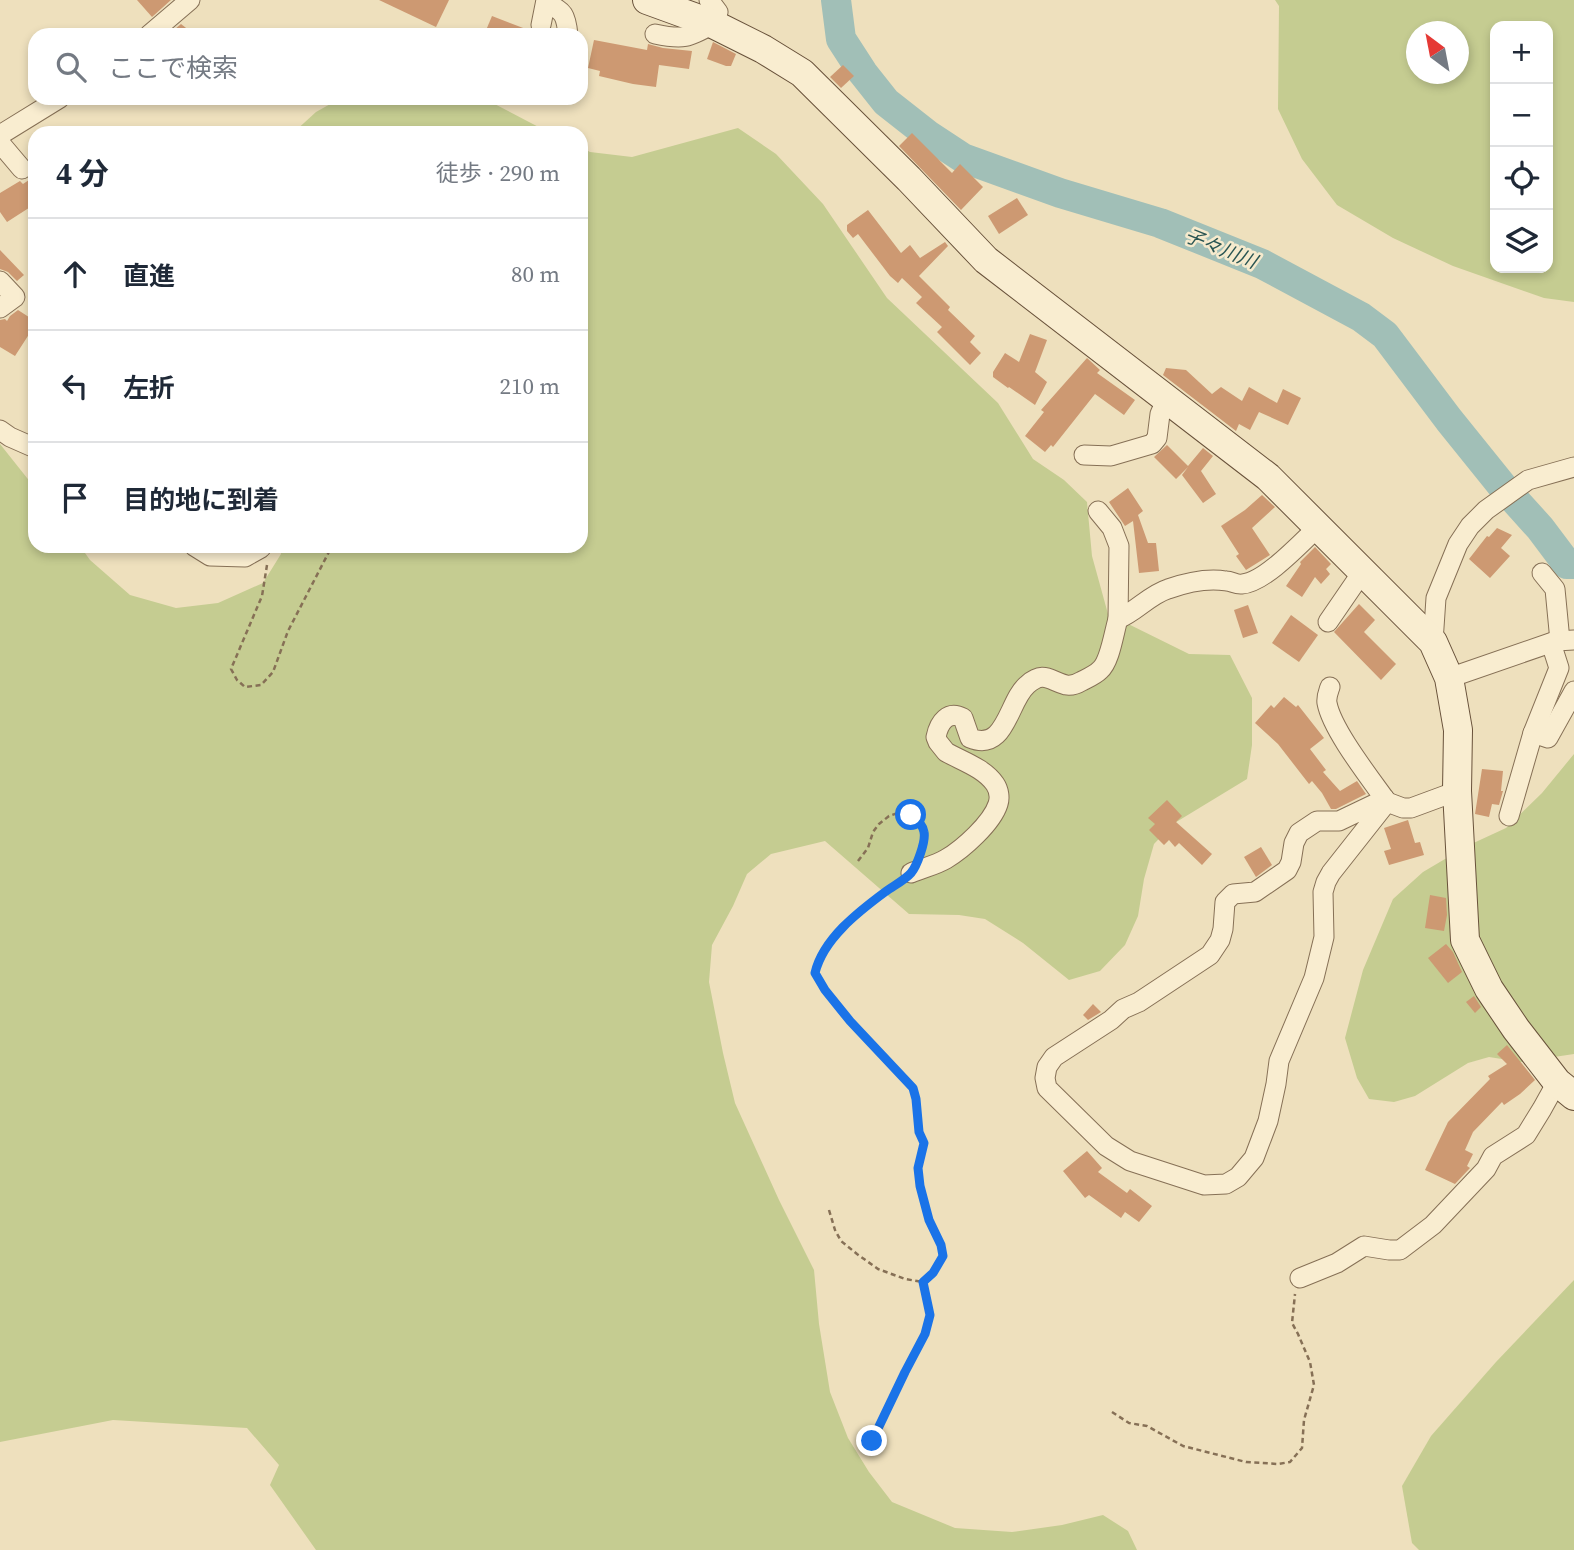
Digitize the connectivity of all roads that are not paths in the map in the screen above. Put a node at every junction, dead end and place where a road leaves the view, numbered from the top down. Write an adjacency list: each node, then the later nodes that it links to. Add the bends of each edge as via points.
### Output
1 (190, 0): 6 (street)
2 (647, 0): 4 (street)
3 (546, 1): 5 (street); 7 (street, via 561,9)
4 (711, 12): 8 (street, via 687,37); 15 (street, via 802,73 986,260)
5 (541, 25)
6 (157, 28)
7 (567, 28)
8 (654, 34)
9 (49, 105): 10 (street)
10 (0, 135)
11 (0, 143): 12 (street)
12 (22, 169)
13 (0, 281): 14 (street, via 15,297)
14 (0, 308)
15 (1167, 398): 18 (street, via 1152,444 1111,456); 21 (street, via 1268,477)
16 (0, 430): 17 (street)
17 (28, 445)
18 (1084, 455)
19 (1574, 467): 29 (street, via 1528,480 1470,526 1436,598)
20 (1098, 511): 26 (street, via 1119,545)
21 (1318, 527): 24 (street); 26 (street, via 1268,573 1249,583 1226,580 1170,588)
22 (205, 553): 23 (street, via 245,557)
23 (252, 553)
24 (1363, 571): 27 (street); 29 (street)
25 (1542, 573): 28 (street, via 1555,589)
26 (1118, 620): 37 (street, via 1101,670 1069,686 1046,677 1032,681 1016,697 996,735 975,740 963,718 949,716 941,721 936,737 941,747 984,772 996,785 998,804 980,830 946,859)
27 (1328, 622)
28 (1562, 641): 30 (street); 33 (street, via 1559,668)
29 (1433, 642): 30 (street)
30 (1449, 678): 34 (street, via 1458,730)
31 (1329, 687): 35 (street, via 1326,699 1339,732)
32 (1574, 691): 33 (street, via 1548,738)
33 (1533, 733): 36 (street)
34 (1457, 791): 35 (street, via 1411,808); 38 (street, via 1465,940 1489,989 1516,1029)
35 (1386, 801): 35 (street, via 1339,821 1317,821 1299,833 1287,870 1255,892 1233,894 1225,902 1220,940 1210,955 1054,1057 1047,1067 1047,1088 1106,1146 1130,1161 1204,1185 1227,1184 1254,1158 1268,1121 1279,1061 1314,978 1324,937 1326,882)
36 (1509, 816)
37 (911, 873)
38 (1566, 1089): 39 (street, via 1542,1110 1525,1135 1493,1156 1442,1215 1400,1250 1364,1246)
39 (1300, 1278)

